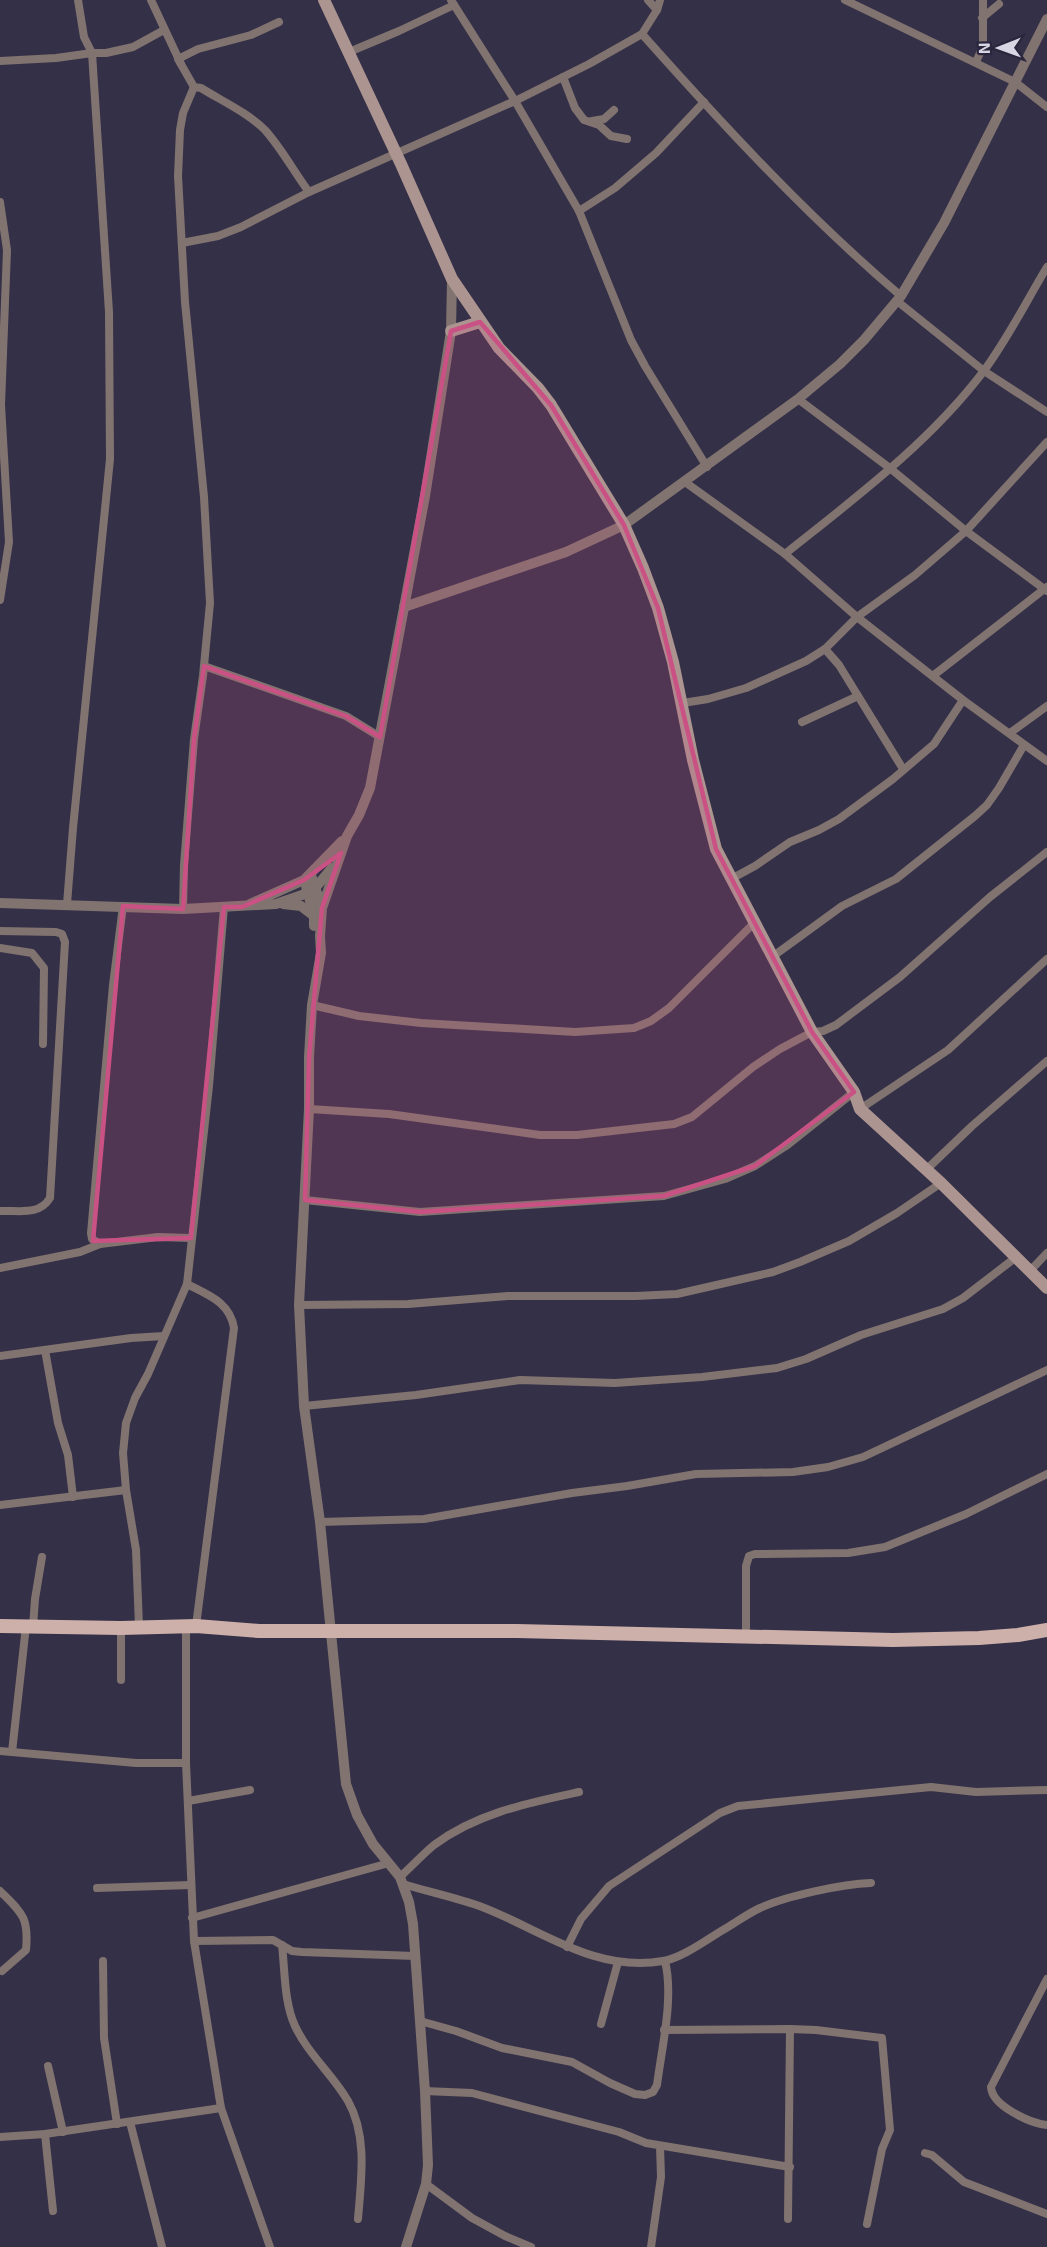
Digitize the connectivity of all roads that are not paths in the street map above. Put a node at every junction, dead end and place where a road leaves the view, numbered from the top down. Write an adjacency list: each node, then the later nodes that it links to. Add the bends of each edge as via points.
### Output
1 (78, 0): 17 (street, via 84,37)
2 (151, 0): 14 (street)
3 (324, 0): 16 (main road)
4 (648, 0): 10 (street)
5 (660, 0): 10 (street)
6 (845, 0): 22 (street)
7 (983, 0): 11 (street)
8 (452, 3): 16 (street); 24 (street)
9 (999, 4): 11 (street)
10 (657, 10): 15 (street)
11 (982, 18): 20 (street, via 983,46)
12 (1047, 20): 22 (street)
13 (279, 22): 18 (street)
14 (164, 30): 17 (street, via 133,47); 18 (street)
15 (642, 34): 21 (street); 25 (street)
16 (349, 52): 30 (main road)
17 (92, 53): 19 (street); 75 (street, via 109,312 110,459)
18 (178, 59): 23 (street)
19 (0, 61)
20 (976, 62)
21 (563, 77): 24 (street); 28 (street, via 579,114)
22 (1015, 82): 26 (street); 37 (street, via 944,224)
23 (194, 87): 31 (street, via 264,130); 34 (street, via 180,130)
24 (516, 101): 30 (street); 33 (street)
25 (705, 102): 33 (street, via 656,153); 37 (street)
26 (1047, 107)
27 (614, 110): 28 (street, via 604,119)
28 (589, 122): 29 (street, via 599,124 611,136)
29 (627, 139)
30 (397, 154): 31 (street); 36 (main road)
31 (309, 192): 34 (street, via 226,233)
32 (0, 202): 40 (street, via 8,250)
33 (579, 212): 45 (street, via 631,340)
34 (182, 243): 56 (street, via 209,558 210,603)
35 (1047, 267): 41 (street)
36 (452, 279): 38 (main road); 39 (street)
37 (899, 299): 41 (street); 42 (street, via 840,364)
38 (480, 322): 39 (main road); 48 (main road, via 551,405)
39 (450, 331): 53 (street)
40 (1, 349): 52 (street, via 9,542)
41 (984, 371): 43 (street); 46 (street)
42 (798, 399): 45 (street); 46 (street)
43 (1047, 412)
44 (1047, 442): 49 (street)
45 (707, 467): 47 (street)
46 (891, 470): 49 (street); 50 (street)
47 (685, 482): 48 (street); 50 (street)
48 (624, 525): 53 (street, via 566,552); 60 (main road, via 658,608)
49 (966, 531): 51 (street); 54 (street, via 915,575)
50 (785, 554): 54 (street)
51 (1046, 589): 57 (street)
52 (0, 600)
53 (405, 607): 64 (street)
54 (858, 616): 55 (street); 57 (street)
55 (825, 649): 58 (street); 60 (street, via 746,688)
56 (204, 666): 64 (street, via 346,716); 80 (street, via 194,739)
57 (934, 675): 59 (street)
58 (858, 696): 62 (street); 67 (street)
59 (963, 700): 63 (street); 67 (street, via 934,744)
60 (683, 703): 72 (main road, via 716,849)
61 (1047, 706): 63 (street)
62 (802, 722)
63 (1010, 733): 65 (street)
64 (380, 737): 68 (street, via 370,788)
65 (1023, 745): 66 (street); 85 (street, via 999,788 975,816 896,879 842,906)
66 (1047, 761)
67 (903, 769): 72 (street, via 839,819 790,842)
68 (347, 836): 70 (street); 71 (street)
69 (1047, 852): 88 (street, via 900,977 836,1025)
70 (340, 855): 73 (street, via 331,871); 81 (street)
71 (308, 877): 73 (street); 79 (street)
72 (731, 879): 82 (main road)
73 (312, 889): 76 (street); 81 (street)
74 (0, 903): 75 (street)
75 (67, 904): 77 (street)
76 (276, 904): 79 (street); 81 (street)
77 (123, 906): 80 (street); 99 (street, via 91,1233 93,1241)
78 (224, 907): 79 (street); 80 (street); 98 (street)
79 (242, 907)
80 (183, 909)
81 (318, 912): 87 (street, via 314,936 321,952)
82 (754, 924): 85 (main road); 87 (street, via 669,1008 634,1028 575,1032 466,1026 359,1016)
83 (0, 932): 97 (street, via 56,932 62,934 65,942 50,1198 39,1210)
84 (0, 948): 89 (street, via 32,953 44,968)
85 (772, 957): 88 (main road)
86 (1047, 959): 93 (street, via 948,1050)
87 (312, 1005): 92 (street)
88 (812, 1032): 91 (main road); 92 (street, via 753,1067 692,1117 649,1128 540,1135 389,1114)
89 (43, 1044)
90 (1047, 1061): 94 (street)
91 (854, 1092): 93 (main road); 96 (street, via 755,1166 664,1196 420,1212)
92 (309, 1109): 96 (street)
93 (860, 1109): 94 (main road)
94 (927, 1170): 95 (main road)
95 (941, 1183): 101 (main road); 106 (street, via 849,1241 800,1262 677,1294)
96 (305, 1200): 106 (street)
97 (0, 1211)
98 (191, 1238): 99 (street, via 158,1237); 104 (street)
99 (100, 1244): 102 (street, via 80,1252)
100 (1047, 1253): 103 (street)
101 (1015, 1258): 103 (main road); 111 (street, via 963,1298 943,1308 777,1368 615,1383 520,1380)
102 (0, 1268)
103 (1029, 1272): 105 (main road)
104 (187, 1284): 107 (street); 121 (street, via 221,1302 232,1316 234,1328)
105 (1047, 1288)
106 (299, 1305): 111 (street)
107 (164, 1336): 108 (street); 113 (street, via 126,1423)
108 (45, 1350): 109 (street); 114 (street)
109 (0, 1356)
110 (1047, 1371): 116 (street, via 863,1457 821,1468 696,1474 424,1519)
111 (304, 1406): 116 (street)
112 (1047, 1474): 125 (street, via 966,1514 885,1547 848,1553 749,1556)
113 (126, 1490): 114 (street); 119 (street, via 136,1550)
114 (73, 1497): 115 (street)
115 (0, 1505)
116 (320, 1522): 124 (street)
117 (42, 1557): 120 (street)
118 (0, 1626): 120 (main road)
119 (139, 1626): 121 (main road); 122 (main road)
120 (29, 1627): 122 (main road); 128 (street)
121 (191, 1627): 124 (main road); 129 (street)
122 (121, 1628): 126 (street)
123 (1047, 1630): 125 (main road, via 958,1639)
124 (332, 1631): 125 (main road); 134 (street, via 346,1784 357,1815)
125 (746, 1636)
126 (121, 1680)
127 (0, 1750): 128 (street)
128 (12, 1752): 129 (street, via 136,1763)
129 (186, 1763): 133 (street)
130 (250, 1790): 133 (street)
131 (1047, 1790): 143 (street, via 976,1792 932,1787 738,1806 720,1813 609,1886 581,1919)
132 (579, 1792): 135 (street, via 487,1815 435,1845)
133 (188, 1801): 137 (street)
134 (389, 1863): 135 (street); 140 (street)
135 (402, 1881): 143 (street, via 481,1907); 144 (street, via 412,1913)
136 (871, 1884): 146 (street, via 844,1886 760,1908)
137 (191, 1885): 138 (street); 140 (street)
138 (97, 1888)
139 (0, 1891): 148 (street, via 22,1913 27,1925 26,1950)
140 (192, 1918): 141 (street)
141 (194, 1941): 142 (street, via 273,1940); 156 (street)
142 (282, 1945): 144 (street, via 302,1952); 169 (street, via 295,2025 354,2116 362,2163)
143 (567, 1947): 147 (street)
144 (415, 1956): 150 (street)
145 (103, 1961): 158 (street, via 104,2038)
146 (665, 1961): 147 (street); 153 (street, via 669,2001)
147 (618, 1962): 151 (street)
148 (2, 1971)
149 (1047, 1979): 159 (street, via 991,2087 996,2101 1023,2118)
150 (420, 2021): 153 (street, via 502,2048 572,2062 626,2091 645,2095 657,2085); 155 (street)
151 (601, 2024)
152 (790, 2029): 153 (street); 165 (street); 171 (street, via 882,2038 890,2130 882,2148)
153 (664, 2030)
154 (48, 2066): 160 (street)
155 (425, 2091): 163 (street, via 472,2093); 166 (street)
156 (221, 2108): 157 (street); 173 (street)
157 (130, 2122): 158 (street); 172 (street)
158 (117, 2124): 160 (street)
159 (1047, 2125)
160 (63, 2132): 161 (street)
161 (45, 2134): 162 (street); 167 (street)
162 (0, 2137)
163 (660, 2146): 165 (street); 176 (street, via 661,2177)
164 (925, 2153): 168 (street, via 964,2182)
165 (790, 2168): 170 (street)
166 (426, 2184): 174 (street); 175 (street, via 472,2218)
167 (53, 2211)
168 (1047, 2214)
169 (358, 2219)
170 (788, 2219)
171 (867, 2224)
172 (162, 2247)
173 (270, 2247)
174 (406, 2247)
175 (531, 2247)
176 (651, 2247)

